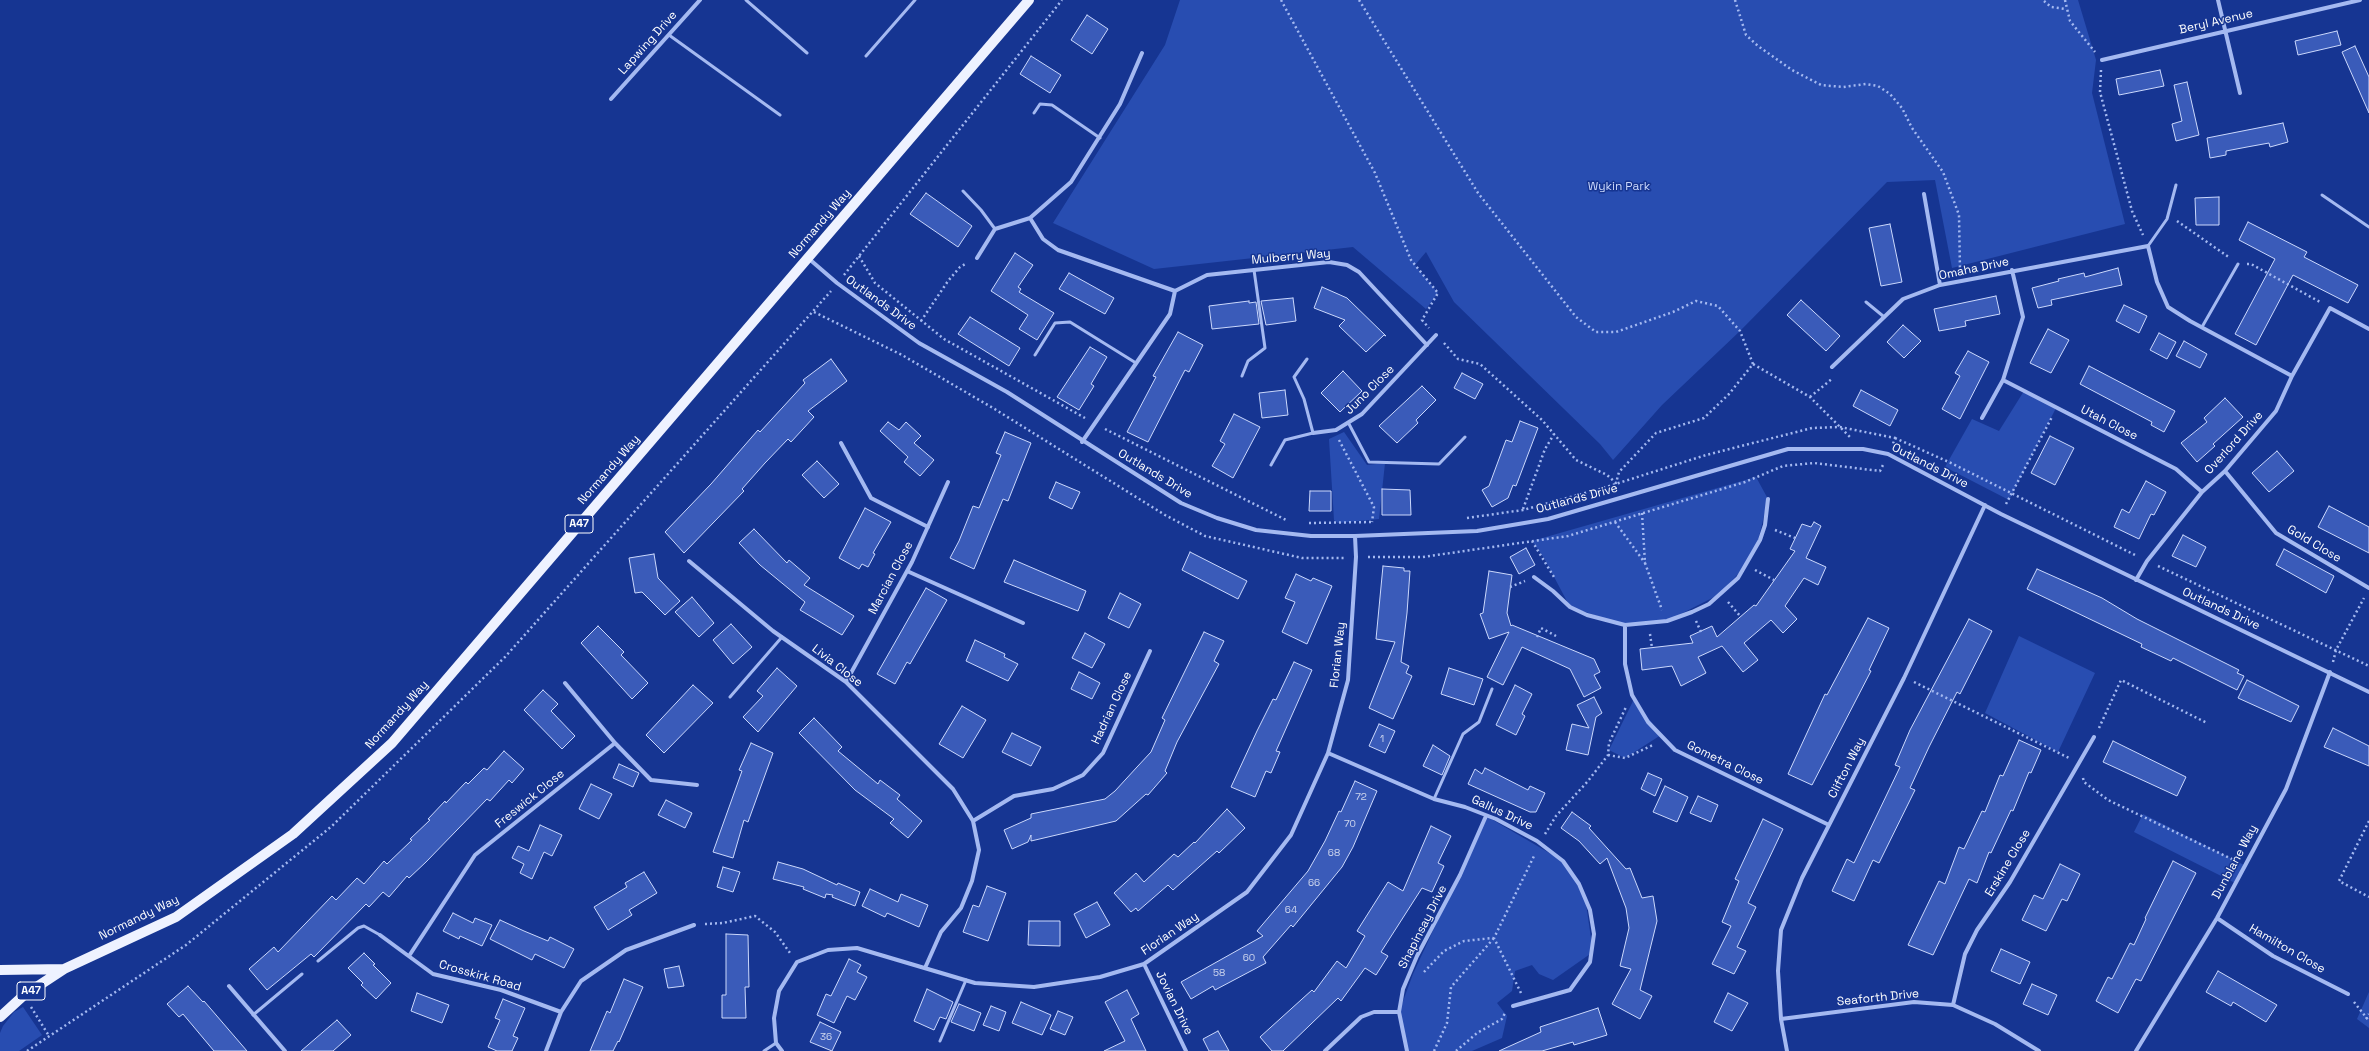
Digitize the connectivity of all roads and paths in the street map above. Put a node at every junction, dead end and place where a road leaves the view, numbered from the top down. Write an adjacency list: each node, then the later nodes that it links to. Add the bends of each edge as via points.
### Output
1 (700, 0): 14 (street, Lapwing Drive)
2 (746, 0): 15 (lane)
3 (915, 0): 17 (lane)
4 (1028, 0): 32 (main road, Normandy Way / A47)
5 (1281, 0): 46 (path, via 1375,173 1411,260 1438,293 1422,320)
6 (1358, 0): 51 (path, via 1478,193 1576,317 1596,332 1616,332 1696,301 1718,306 1740,331)
7 (1735, 0): 37 (path, via 1746,35 1792,70 1821,85 1878,86 1890,94 1902,108 1912,128 1943,172 1959,215)
8 (2065, 0): 12 (path)
9 (2218, 0): 13 (street)
10 (2360, 0): 13 (street, Beryl Avenue)
11 (2044, 1): 12 (path, via 2051,7)
12 (2066, 10): 18 (path, via 2070,21)
13 (2226, 29): 18 (street, Beryl Avenue); 19 (street)
14 (669, 35): 20 (street, Lapwing Drive); 22 (lane)
15 (807, 53)
16 (1142, 53): 23 (street, via 1120,104)
17 (866, 56)
18 (2102, 60): 31 (path, via 2100,92 2132,211)
19 (2240, 93)
20 (611, 99)
21 (1034, 113): 23 (lane, via 1040,104 1052,105)
22 (780, 115)
23 (1100, 138): 28 (street, via 1071,182)
24 (2176, 185): 31 (lane, via 2167,219)
25 (963, 191): 30 (lane)
26 (1924, 194): 38 (street)
27 (2322, 195): 29 (lane)
28 (1030, 218): 30 (street); 39 (street, via 1043,239 1058,250)
29 (2369, 227)
30 (995, 230): 33 (street)
31 (2148, 246): 36 (street, Omaha Drive); 44 (street, via 2157,282 2168,306)
32 (808, 258): 65 (street, Outlands Drive, via 837,283 919,343 1007,392); 144 (main road, Normandy Way / A47, via 392,744 293,834 176,917)
33 (977, 258): 43 (path, via 960,267 952,276)
34 (2238, 264): 44 (lane)
35 (1254, 270): 39 (street, Mulberry Way, via 1207,275); 47 (street, Mulberry Way, via 1329,262 1347,265 1359,272); 53 (lane, via 1265,348 1248,361)
36 (2012, 270): 37 (street, Omaha Drive); 55 (street, via 2023,317)
37 (1960, 281): 38 (street, Omaha Drive)
38 (1940, 285): 42 (street, Omaha Drive, via 1903,299)
39 (1175, 291): 50 (street, via 1170,314)
40 (1866, 302): 42 (lane)
41 (814, 312): 86 (path, via 902,355 993,408 1165,515 1205,536 1302,558)
42 (1883, 316): 52 (street, Omaha Drive)
43 (921, 321)
44 (2202, 327): 54 (street)
45 (2369, 329): 54 (street, Overlord Drive, via 2330,308)
46 (1436, 335): 47 (street, Juno Close); 62 (path, via 1458,359 1480,364)
47 (1427, 345): 59 (street, Juno Close, via 1362,414)
48 (1035, 355): 50 (lane, via 1055,323 1070,322)
49 (1307, 359): 61 (lane, via 1294,377)
50 (1136, 363): 65 (street)
51 (1753, 364): 56 (path); 62 (path, via 1729,394 1704,418 1656,434 1619,472 1616,483 1607,475 1576,460)
52 (1832, 366): 56 (path, via 1837,374)
53 (1242, 376)
54 (2292, 376): 70 (street, Overlord Drive, via 2276,411)
55 (2003, 380): 57 (street, Utah Close); 58 (street)
56 (1810, 397): 67 (path)
57 (2056, 408): 72 (street, Utah Close, via 2176,469); 73 (path)
58 (1982, 418)
59 (1349, 424): 60 (street, Juno Close); 63 (lane, via 1368,462 1439,464)
60 (1336, 430): 61 (street, Juno Close); 79 (path, via 1342,447 1374,507)
61 (1314, 433): 69 (lane, Juno Close, via 1285,440)
62 (1554, 434): 76 (path, via 1545,449)
63 (1465, 437)
64 (1895, 438): 73 (path)
65 (1082, 442): 83 (street, Outlands Drive, via 1181,503 1217,518 1256,530 1311,536)
66 (841, 444): 82 (street, via 871,498)
67 (1863, 449): 68 (street, Outlands Drive); 83 (street, Outlands Drive, via 1788,449 1548,519 1477,531)
68 (1888, 454): 75 (street, Outlands Drive); 77 (path, via 1880,471 1814,463 1783,466 1745,482)
69 (1271, 465)
70 (2224, 471): 72 (street, Overlord Drive); 97 (street, Gold Close, via 2276,533)
71 (948, 482): 82 (street, Marcian Close)
72 (2202, 492): 88 (street, Overlord Drive)
73 (2012, 494): 78 (path); 88 (path)
74 (1768, 499): 81 (street)
75 (1985, 505): 78 (street, Outlands Drive); 112 (street, Clifton Way)
76 (1523, 510)
77 (1642, 513): 80 (path); 89 (path)
78 (2001, 514): 95 (street, Outlands Drive)
79 (1372, 522)
80 (1615, 522): 85 (path, via 1568,536); 89 (path)
81 (1765, 525): 84 (path); 90 (street)
82 (928, 527): 91 (street, Marcian Close)
83 (1355, 536): 86 (street, Florian Way)
84 (1795, 538)
85 (1532, 541): 86 (path, via 1423,557); 93 (path)
86 (1356, 557): 123 (street, Florian Way, via 1348,680)
87 (689, 561): 106 (street, Livia Close)
88 (2147, 561): 95 (street, Overlord Drive); 108 (path)
89 (1645, 563): 100 (path)
90 (1746, 565): 94 (path); 98 (street, via 1738,578)
91 (907, 571): 101 (street); 113 (street, Marcian Close)
92 (1534, 577): 96 (path); 103 (street, via 1570,607)
93 (1555, 579)
94 (1774, 580)
95 (2136, 580): 111 (street, Outlands Drive)
96 (1510, 587)
97 (2369, 588): 108 (path)
98 (1720, 594): 99 (path); 100 (street, via 1692,612)
99 (1741, 617)
100 (1666, 621): 102 (street)
101 (1023, 623)
102 (1648, 624): 103 (street); 107 (path)
103 (1624, 625): 117 (street, Gometra Close, via 1625,664)
104 (1537, 636): 105 (path, via 1541,628)
105 (1556, 636)
106 (782, 637): 113 (street, Livia Close); 118 (lane)
107 (1652, 648)
108 (2336, 650): 110 (path); 111 (path)
109 (1150, 651): 129 (street, Hadrian Close, via 1103,753 1083,775 1053,789 1014,796)
110 (2369, 666)
111 (2330, 672): 116 (street, Outlands Drive); 133 (street, Dunblane Way, via 2286,789)
112 (1904, 678): 125 (path); 131 (street, Clifton Way)
113 (846, 682): 129 (street, Livia Close, via 952,789)
114 (565, 683): 122 (street)
115 (1492, 689): 127 (lane, via 1479,722 1463,734)
116 (2369, 692)
117 (1632, 695): 121 (street, Gometra Close, via 1648,722); 124 (path, via 1609,743)
118 (730, 697)
119 (2207, 723): 120 (path, via 2121,680)
120 (2094, 737): 125 (street, Erskine Close)
121 (1665, 739): 124 (path, via 1625,758); 131 (street, Gometra Close, via 1675,750)
122 (615, 743): 126 (street, via 651,780); 139 (street, Freswick Close, via 475,855)
123 (1328, 753): 127 (street, Gallus Drive); 142 (street, Florian Way, via 1291,835 1247,892)
124 (1608, 756): 132 (path, via 1556,816)
125 (2079, 762): 133 (path, via 2084,782 2108,800); 152 (street, Erskine Close, via 2010,882 1977,930 1965,954)
126 (697, 785)
127 (1434, 799): 128 (street, Gallus Drive, via 1465,807)
128 (1486, 816): 132 (street, Gallus Drive, via 1511,826); 148 (street, Shapinsay Drive, via 1460,875)
129 (973, 820): 143 (street, via 979,850 972,882 961,908 941,932)
130 (2369, 822): 134 (path, via 2339,881)
131 (1829, 825): 159 (street, Clifton Way, via 1802,878 1780,930 1778,971)
132 (1540, 843): 138 (path); 151 (street, Gallus Drive, via 1563,861 1579,884 1590,910 1594,934 1593,952 1590,962 1570,990)
133 (2244, 865): 135 (street, Dunblane Way)
134 (2369, 897)
135 (2217, 918): 150 (street, Hamilton Close, via 2274,956); 174 (street, Dunblane Way)
136 (694, 925): 141 (path, via 723,923 755,916 775,932); 154 (street, via 626,950 582,981)
137 (380, 935): 139 (street, Crosskirk Road); 140 (lane, via 364,926 358,928)
138 (1494, 938): 148 (path, via 1464,941 1444,951 1420,976); 151 (path); 170 (path, via 1451,986 1447,1023)
139 (409, 956): 154 (street, Crosskirk Road, via 433,974 501,990)
140 (318, 961)
141 (797, 962): 143 (street, Florian Way, via 828,950 857,948); 162 (street, via 779,991 774,1018)
142 (1144, 964): 147 (street, Florian Way, via 1100,976 1034,987 975,983); 167 (street, Jovian Drive)
143 (925, 968): 147 (street, Florian Way)
144 (64, 969): 145 (main road, Normandy Way / A47); 158 (main road, Normandy Way / A47, via 24,996)
145 (0, 970)
146 (302, 974): 156 (lane)
147 (966, 980): 161 (lane)
148 (1405, 985): 155 (street, Shapinsay Drive)
149 (229, 986): 156 (street)
150 (2348, 994): 160 (path)
151 (1525, 1003): 153 (street, Gallus Drive)
152 (1953, 1005): 159 (street, Seaforth Drive, via 1914,1002); 173 (street, Seaforth Drive, via 1995,1024)
153 (1513, 1006): 171 (path, via 1502,1019 1468,1040)
154 (561, 1012): 164 (street)
155 (1399, 1012): 168 (street, via 1374,1012 1361,1017); 169 (street, Shapinsay Drive)
156 (253, 1014): 163 (street)
157 (2369, 1014): 160 (path)
158 (0, 1018)
159 (1781, 1019): 172 (street, Clifton Way)
160 (2368, 1020)
161 (940, 1041)
162 (776, 1043): 165 (lane); 166 (street)
163 (284, 1051)
164 (546, 1051)
165 (764, 1051)
166 (782, 1051)
167 (1186, 1051)
168 (1325, 1051)
169 (1407, 1051)
170 (1434, 1051)
171 (1456, 1051)
172 (1787, 1051)
173 (2039, 1051)
174 (2136, 1051)

